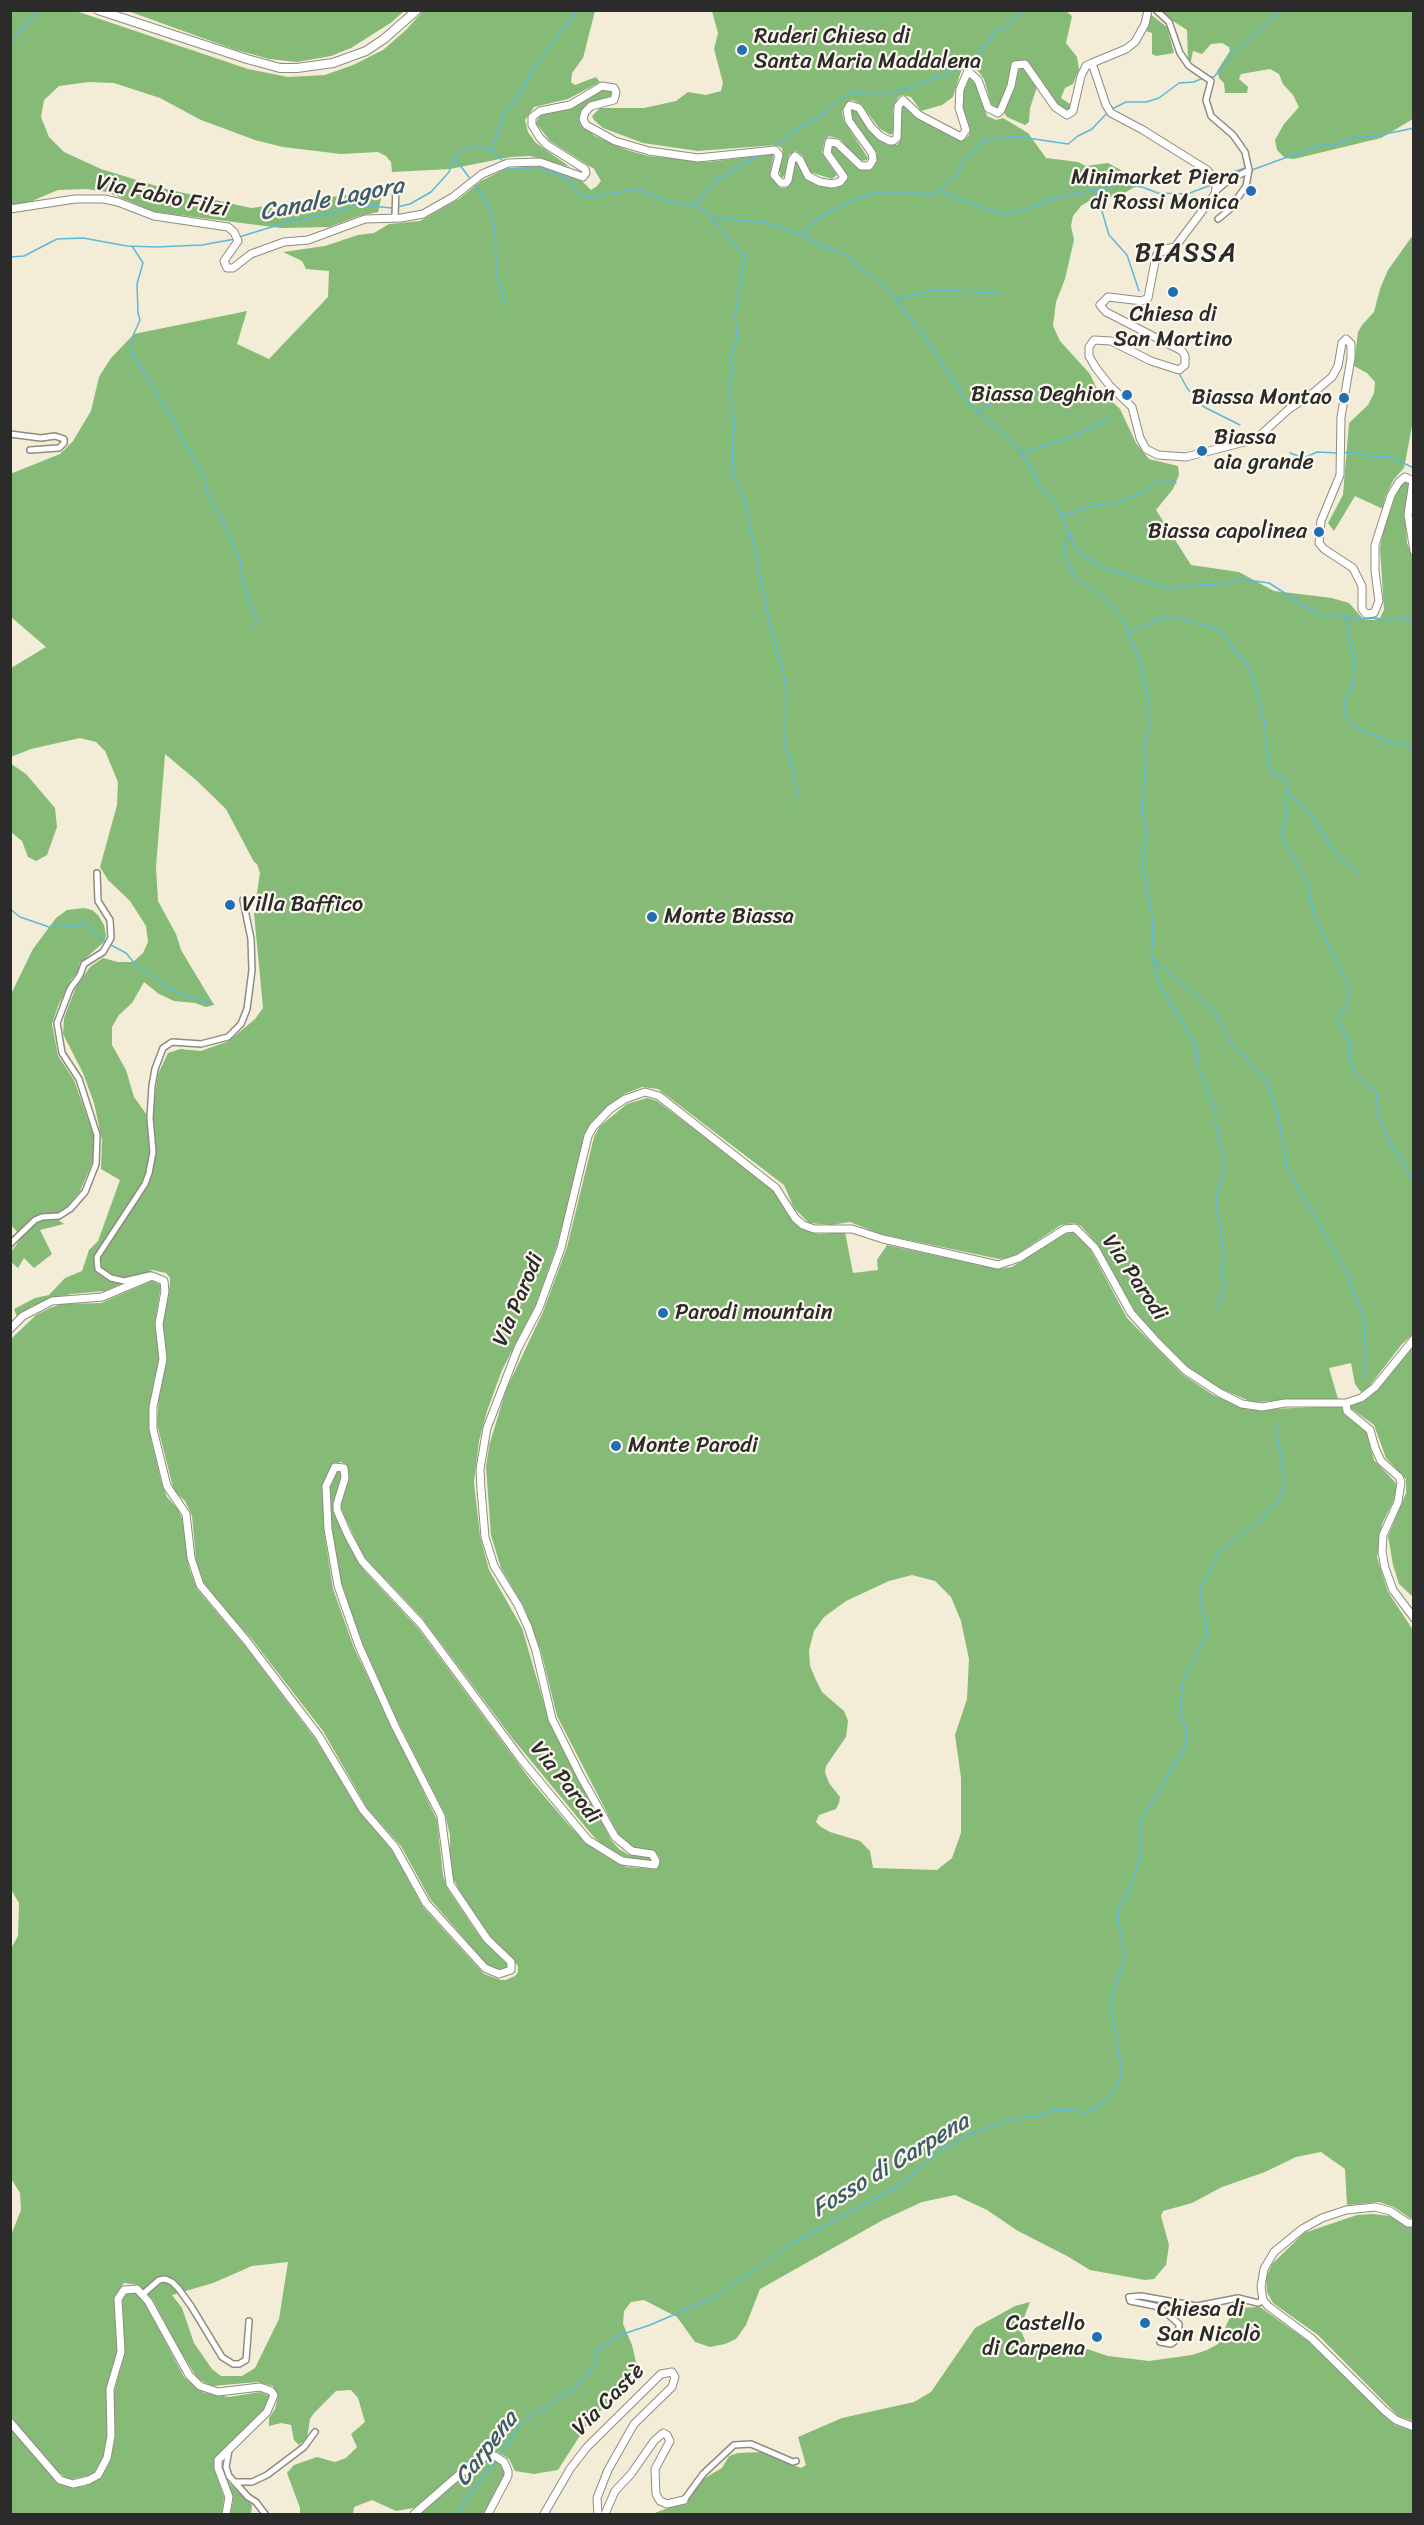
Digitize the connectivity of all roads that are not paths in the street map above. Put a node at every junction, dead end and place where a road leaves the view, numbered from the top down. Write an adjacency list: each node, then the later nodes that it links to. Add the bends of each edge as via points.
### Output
1 (98, 10): 2 (main road, via 247,59 280,68 297,68 333,63 366,51)
2 (417, 10)
3 (1148, 10): 5 (street, via 1135,42)
4 (1156, 10): 6 (street, via 1170,22 1185,61 1210,81 1208,111 1244,148)
5 (1092, 63): 8 (street, via 1111,113 1207,170 1215,179); 10 (street, Via Fabio Filzi, via 1081,75 1073,111 1067,115 1055,107 1025,64 1015,65 1011,86 998,113 988,108 978,81 968,71 958,108 966,128 961,137 918,115 903,100 898,106 897,138 890,141 871,127 859,108 850,105 849,121 873,160 869,166 861,166 837,142 829,142 827,153 843,174 837,183 812,178 803,170 800,158 794,156 788,180 781,183 774,175 778,155 775,150 698,158 615,141 590,128 583,119 591,106 614,99 615,90 605,86 570,105 540,111 532,117 540,138 585,169 585,176 540,162 508,163 482,174 428,212)
6 (1249, 170): 8 (street); 11 (street, via 1244,190)
7 (396, 185): 10 (street)
8 (1217, 190): 14 (street, via 1175,247 1156,256 1148,298 1142,301 1108,297 1100,305 1111,315 1182,351 1185,365 1179,370 1170,368 1105,339 1092,342 1089,356 1110,386 1132,407 1146,449 1158,455 1186,457 1260,436 1332,377 1342,343 1348,340 1351,358 1341,417 1340,475 1321,522 1319,543 1353,568 1362,586 1362,609 1366,614 1374,613 1378,601 1375,545 1391,495 1405,477 1413,481 1408,515)
9 (10, 209): 10 (street, Via Fabio Filzi, via 75,199 104,199 154,216 232,229 238,241 224,259 227,268 284,242 308,240 365,219)
10 (396, 214)
11 (1218, 219)
12 (10, 434): 13 (street, via 64,439 59,448)
13 (30, 450)
14 (1413, 551)
15 (97, 873): 17 (street, via 98,901 110,920 111,938 104,952 84,964 57,1023 62,1053 79,1079 97,1135 96,1164 85,1192 70,1209 59,1216 35,1220)
16 (243, 900): 18 (street, via 252,970 244,1017 228,1037 201,1044 168,1043 163,1048 152,1086 153,1152 149,1173 97,1257 98,1269 111,1278 124,1281)
17 (10, 1244)
18 (152, 1276): 19 (street, via 102,1297 52,1301 23,1316); 21 (street, Via Parodi, via 162,1278 165,1284 159,1317 163,1359 153,1407 153,1428 167,1486 186,1514 191,1558 200,1585 319,1736 363,1810 395,1847 426,1903 485,1968 499,1974 511,1970 511,1962 487,1939 450,1884 441,1816 359,1646 338,1586 328,1529 326,1486 335,1467 345,1468 337,1510 362,1561 421,1624 521,1759 588,1840 622,1861 654,1865 653,1855 632,1851 615,1837 552,1719 528,1627 494,1566 485,1537 481,1489 483,1448 490,1419 561,1248 588,1137 610,1109 645,1092 659,1096 776,1188 795,1218 814,1229 852,1229 998,1265 1019,1258 1065,1229 1075,1228 1095,1248 1131,1313 1178,1363 1201,1381 1251,1406)
19 (10, 1329)
20 (1413, 1339): 21 (street, Via Parodi, via 1366,1396)
21 (1346, 1402): 22 (street, via 1347,1411 1370,1430 1381,1461 1401,1482 1398,1502 1383,1535 1384,1568 1393,1590)
22 (1413, 1618)
23 (1413, 2223): 25 (street, via 1376,2207 1322,2218 1302,2229 1271,2256 1261,2278)
24 (143, 2294): 26 (street, via 159,2280 171,2282 222,2357 233,2364 246,2360); 28 (street, via 130,2288 118,2299 121,2352 110,2389 111,2436 98,2475 73,2484 60,2480); 31 (street, via 189,2374 200,2386 218,2392 260,2387 273,2393 267,2412)
25 (1263, 2300): 27 (street, via 1258,2303 1239,2298 1197,2306 1141,2296 1129,2298 1155,2306 1179,2325 1174,2342); 29 (street, via 1311,2338 1385,2411)
26 (249, 2321)
27 (1160, 2342)
28 (10, 2422)
29 (1413, 2427)
30 (315, 2432): 33 (street, via 304,2447 267,2475 252,2482)
31 (229, 2448): 33 (street, via 226,2468); 35 (street, via 218,2462 229,2497)
32 (796, 2461): 34 (street, via 751,2444 734,2445 703,2474)
33 (235, 2482): 36 (street)
34 (684, 2500): 41 (street, via 667,2504 656,2494 655,2469 670,2439 663,2433 615,2491)
35 (226, 2514)
36 (265, 2514)
37 (414, 2514): 38 (street, via 480,2458 499,2458 507,2467 508,2476)
38 (488, 2514)
39 (544, 2514): 40 (street, Via Castè, via 587,2447 661,2373 672,2372 672,2387 634,2424 608,2470 597,2499)
40 (598, 2514)
41 (605, 2514)

